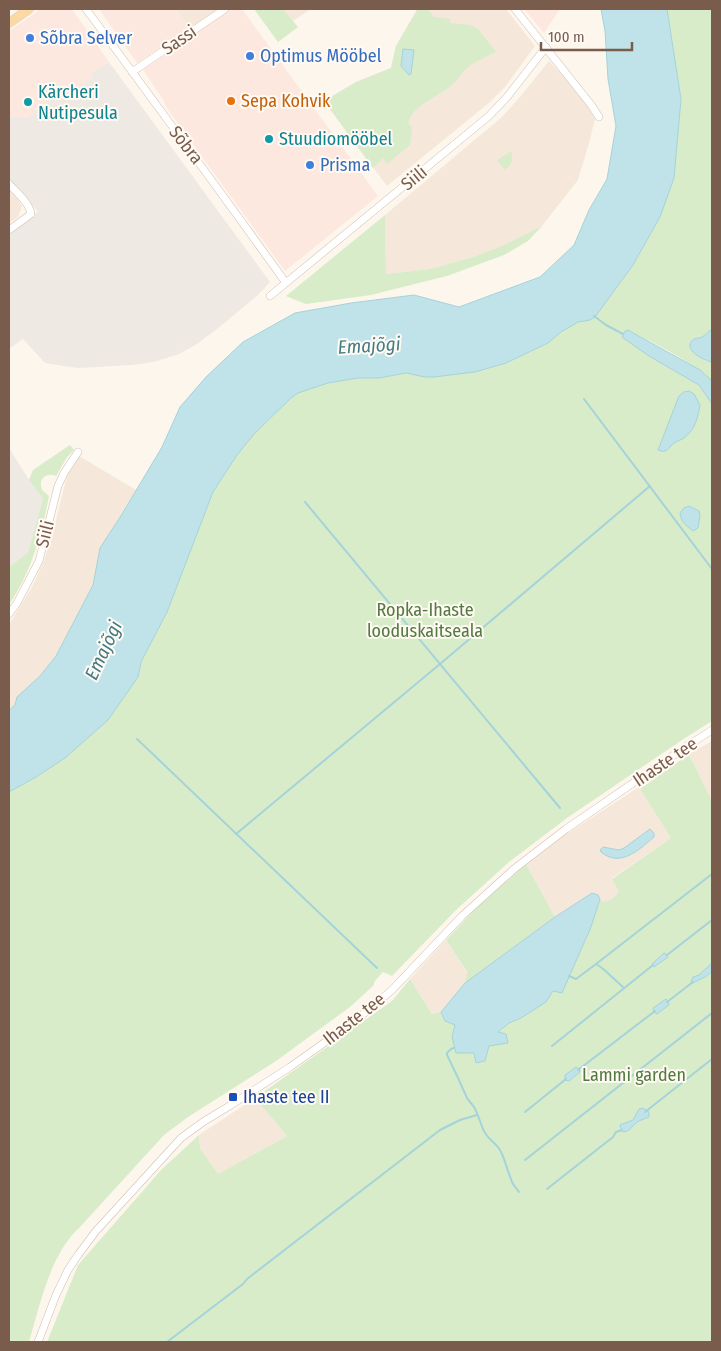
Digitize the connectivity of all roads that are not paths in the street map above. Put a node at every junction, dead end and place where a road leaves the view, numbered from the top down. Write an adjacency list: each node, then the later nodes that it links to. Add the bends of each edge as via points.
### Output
1 (29, 9): 5 (main road)
2 (86, 9): 7 (street, Sõbra)
3 (225, 9): 7 (street, Sassi)
4 (515, 9): 6 (street)
5 (9, 23)
6 (546, 48): 8 (street); 11 (street, Siili, via 489,116)
7 (132, 72): 11 (street, Sõbra)
8 (599, 117)
9 (9, 184): 10 (street, via 31,214)
10 (9, 230)
11 (286, 283): 12 (street, Siili)
12 (270, 296)
13 (78, 452): 14 (street, Siili, via 58,486 38,561)
14 (9, 614)
15 (712, 730): 16 (street, Ihaste tee, via 566,829 514,869 462,916 385,996 355,1021 181,1138 78,1255 56,1295)
16 (38, 1342)

